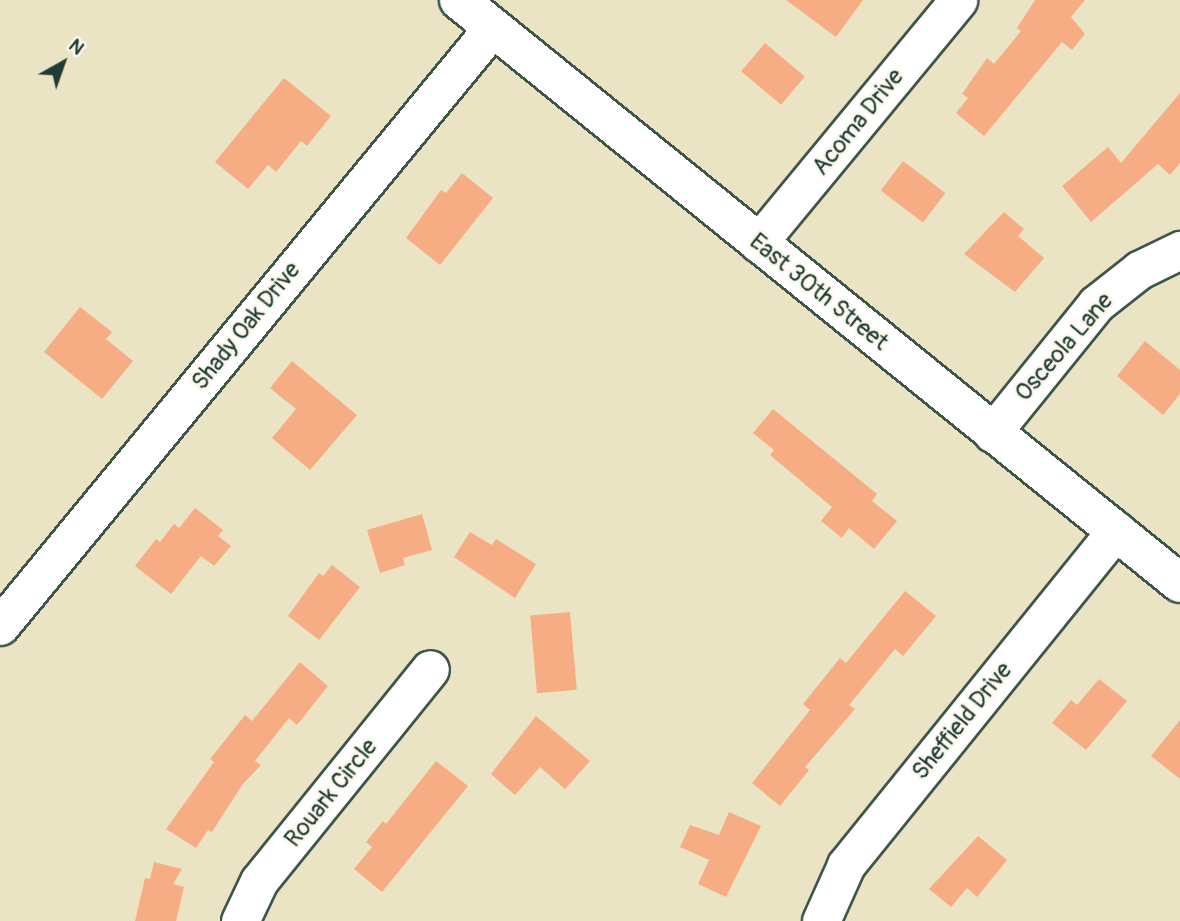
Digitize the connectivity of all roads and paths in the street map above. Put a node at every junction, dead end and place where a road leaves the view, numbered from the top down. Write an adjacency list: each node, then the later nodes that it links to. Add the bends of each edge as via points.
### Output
1 (459, 0): 3 (main road, East 30th Street)
2 (958, 0): 4 (street, Acoma Drive)
3 (493, 27): 4 (main road, East 30th Street); 9 (street, Shady Oak Drive)
4 (758, 243): 6 (main road, East 30th Street)
5 (1180, 250): 6 (street, Osceola Lane, via 1139,270 1096,304)
6 (992, 433): 7 (main road, East 30th Street)
7 (1116, 530): 8 (main road, East 30th Street); 12 (street, Sheffield Drive, via 846,865)
8 (1180, 583)
9 (0, 626)
10 (430, 669): 11 (street, Rouark Circle, via 259,881)
11 (240, 921)
12 (821, 921)

